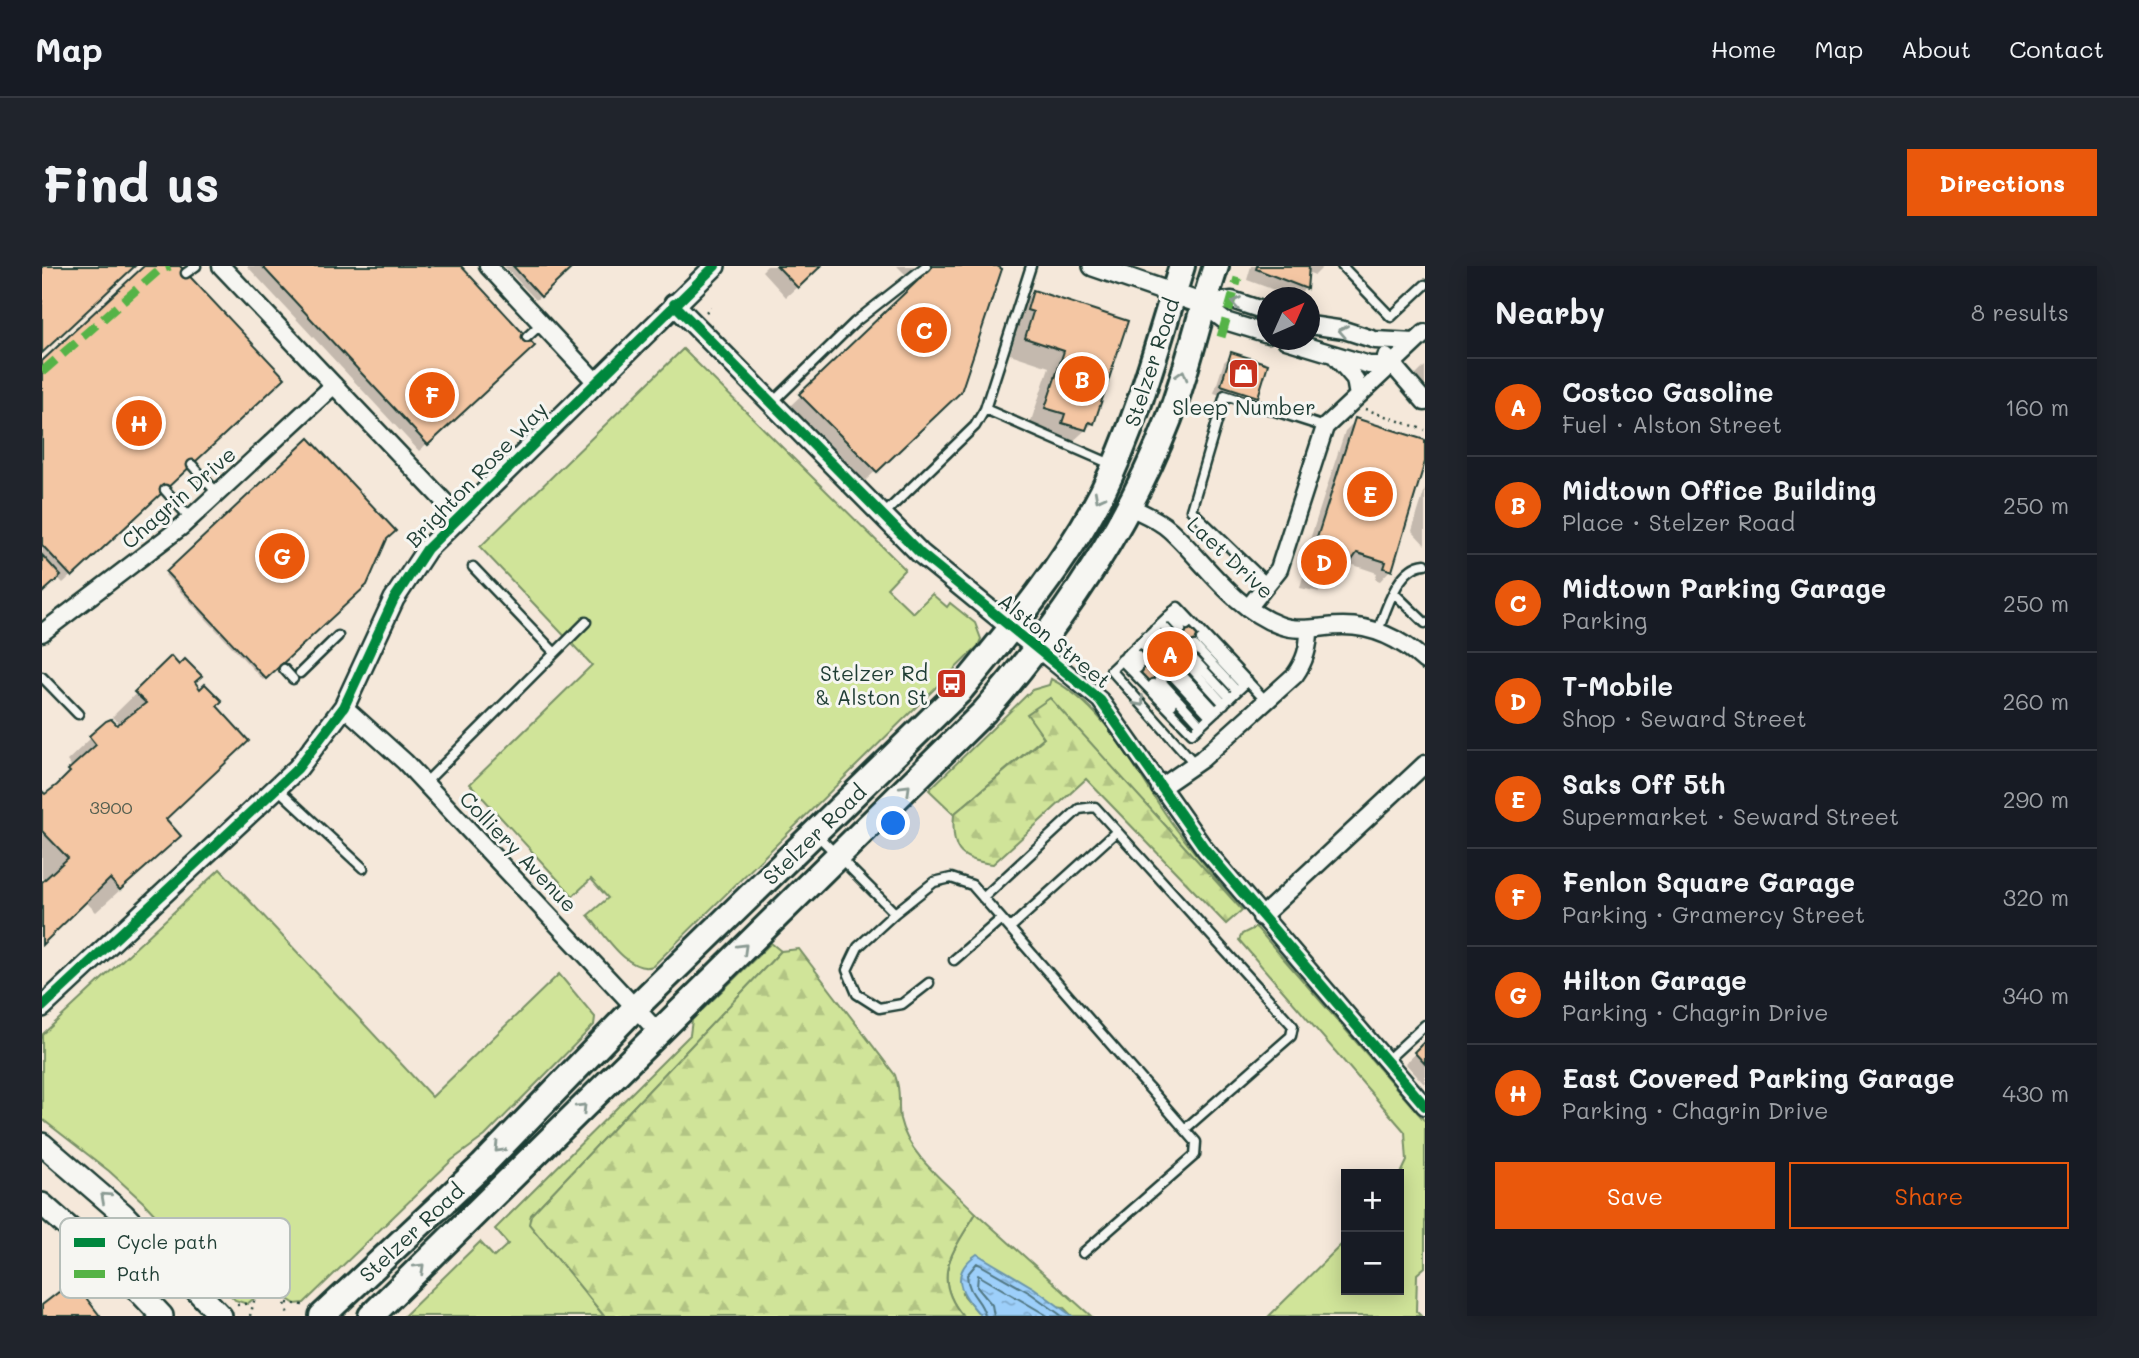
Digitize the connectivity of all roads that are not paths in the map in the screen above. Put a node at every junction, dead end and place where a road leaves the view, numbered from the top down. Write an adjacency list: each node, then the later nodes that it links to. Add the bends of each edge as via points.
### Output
1 (196, 266): 11 (lane)
2 (488, 266): 17 (street)
3 (715, 266): 14 (street, Brighton Rose Way)
4 (926, 266): 30 (lane, via 855,322)
5 (1031, 266): 31 (lane)
6 (1093, 266): 13 (street)
7 (1182, 266): 13 (main road, Stelzer Road)
8 (1216, 266): 15 (main road, Stelzer Road)
9 (1342, 266): 12 (lane, via 1391,317)
10 (220, 268): 27 (street)
11 (186, 273)
12 (1425, 285)
13 (1173, 295): 15 (street); 34 (main road, Stelzer Road, via 1139,407)
14 (674, 304): 26 (street, Brighton Rose Way); 30 (street, Alston Street)
15 (1203, 304): 16 (street, one-way to 15, via 1232,300); 19 (street, via 1225,321); 37 (main road, Stelzer Road, one-way to 15, via 1170,417)
16 (1257, 308)
17 (541, 324): 20 (lane); 26 (street)
18 (1320, 326): 22 (street, one-way to 18)
19 (1257, 331)
20 (527, 337)
21 (1420, 338): 22 (street); 25 (street)
22 (1375, 340): 25 (street)
23 (1320, 350): 24 (street)
24 (1331, 353): 25 (street, via 1368,365); 28 (street, via 1356,379)
25 (1391, 365): 28 (street); 29 (street)
26 (595, 381): 39 (street, Brighton Rose Way)
27 (334, 385): 36 (street, Chagrin Drive); 39 (street)
28 (1359, 401): 32 (street)
29 (1425, 402)
30 (772, 404): 38 (street, Alston Street)
31 (985, 409): 34 (lane); 38 (lane, via 975,426)
32 (1325, 427): 43 (street, via 1283,558); 43 (lane, via 1225,395 1191,510)
33 (191, 465): 36 (lane)
34 (1114, 465): 50 (main road, Stelzer Road, one-way to 50, via 1062,563)
35 (165, 490): 40 (lane)
36 (218, 494): 40 (street, Chagrin Drive)
37 (1128, 506): 45 (street, Laet Drive, via 1169,529); 57 (main road, Stelzer Road, via 1090,576)
38 (882, 515): 50 (street, Alston Street, via 938,570)
39 (458, 516): 71 (street, Brighton Rose Way, via 401,586)
40 (190, 518): 53 (street, Chagrin Drive)
41 (1425, 564): 44 (lane, via 1410,571)
42 (473, 567): 59 (lane)
43 (1269, 584): 45 (street)
44 (1394, 593): 48 (lane); 52 (lane)
45 (1248, 608): 51 (street, Laet Drive, via 1280,625)
46 (1171, 613): 49 (lane); 49 (lane, via 1177,634); 68 (lane, via 1178,607)
47 (586, 622): 59 (lane)
48 (1425, 623)
49 (1158, 626): 55 (lane)
50 (1011, 629): 57 (street, Alston Street); 81 (main road, Stelzer Road, via 959,692)
51 (1309, 630): 52 (street, Laet Drive, via 1343,626); 70 (street, via 1303,664)
52 (1378, 631): 62 (street, Laet Drive)
53 (42, 633)
54 (338, 636): 65 (lane, via 296,676)
55 (1143, 639): 58 (lane); 60 (lane)
56 (1198, 643): 68 (lane)
57 (1039, 650): 78 (street, Alston Street, via 1100,700); 82 (main road, Stelzer Road, one-way to 57, via 985,711)
58 (1156, 652)
59 (555, 653): 77 (lane)
60 (1126, 655): 63 (lane); 74 (lane, via 1192,733); 75 (lane, one-way to 75, via 1111,670)
61 (1185, 655): 69 (lane)
62 (1425, 661)
63 (1141, 666)
64 (1171, 668): 72 (lane)
65 (284, 669)
66 (42, 677): 73 (lane)
67 (1156, 681): 74 (lane)
68 (1243, 686): 69 (lane); 70 (lane)
69 (1227, 701): 72 (lane)
70 (1266, 701): 75 (street)
71 (344, 706): 77 (street, Colliery Avenue); 79 (street, Brighton Rose Way)
72 (1213, 713): 74 (lane)
73 (78, 714)
74 (1198, 727)
75 (1195, 764): 78 (street)
76 (1425, 764): 86 (street)
77 (425, 783): 92 (street, Colliery Avenue)
78 (1160, 788): 86 (street, Alston Street)
79 (277, 789): 83 (lane); 91 (street, Brighton Rose Way)
80 (1116, 831): 84 (lane, via 1095,807 1079,809); 88 (lane); 97 (lane, via 1293,1026 1291,1036)
81 (815, 833): 82 (lane); 92 (main road, Stelzer Road)
82 (838, 856): 85 (lane); 94 (main road, Stelzer Road, one-way to 82)
83 (363, 868)
84 (983, 898): 85 (lane, via 972,885 951,878 934,882); 87 (lane)
85 (895, 913): 90 (lane, via 858,947 847,970 857,994 879,1008 902,1004)
86 (1261, 917): 95 (street, Alston Street)
87 (1001, 919): 88 (lane); 89 (lane)
88 (1010, 928): 97 (lane)
89 (954, 960)
90 (929, 983)
91 (42, 1007)
92 (635, 1008): 94 (street, Colliery Avenue); 106 (main road, Stelzer Road, one-way to 106, via 482,1166)
93 (1425, 1026): 95 (lane)
94 (657, 1031): 108 (main road, Stelzer Road, one-way to 94)
95 (1386, 1061): 96 (street, Alston Street)
96 (1425, 1106)
97 (1185, 1129): 102 (lane, via 1196,1142 1195,1155)
98 (42, 1144): 100 (main road, one-way to 98)
99 (42, 1204): 101 (main road)
100 (127, 1218)
101 (60, 1220)
102 (1083, 1253)
103 (145, 1298): 107 (main road)
104 (216, 1298): 105 (main road, one-way to 104)
105 (229, 1310)
106 (312, 1311)
107 (162, 1316)
108 (371, 1316)

